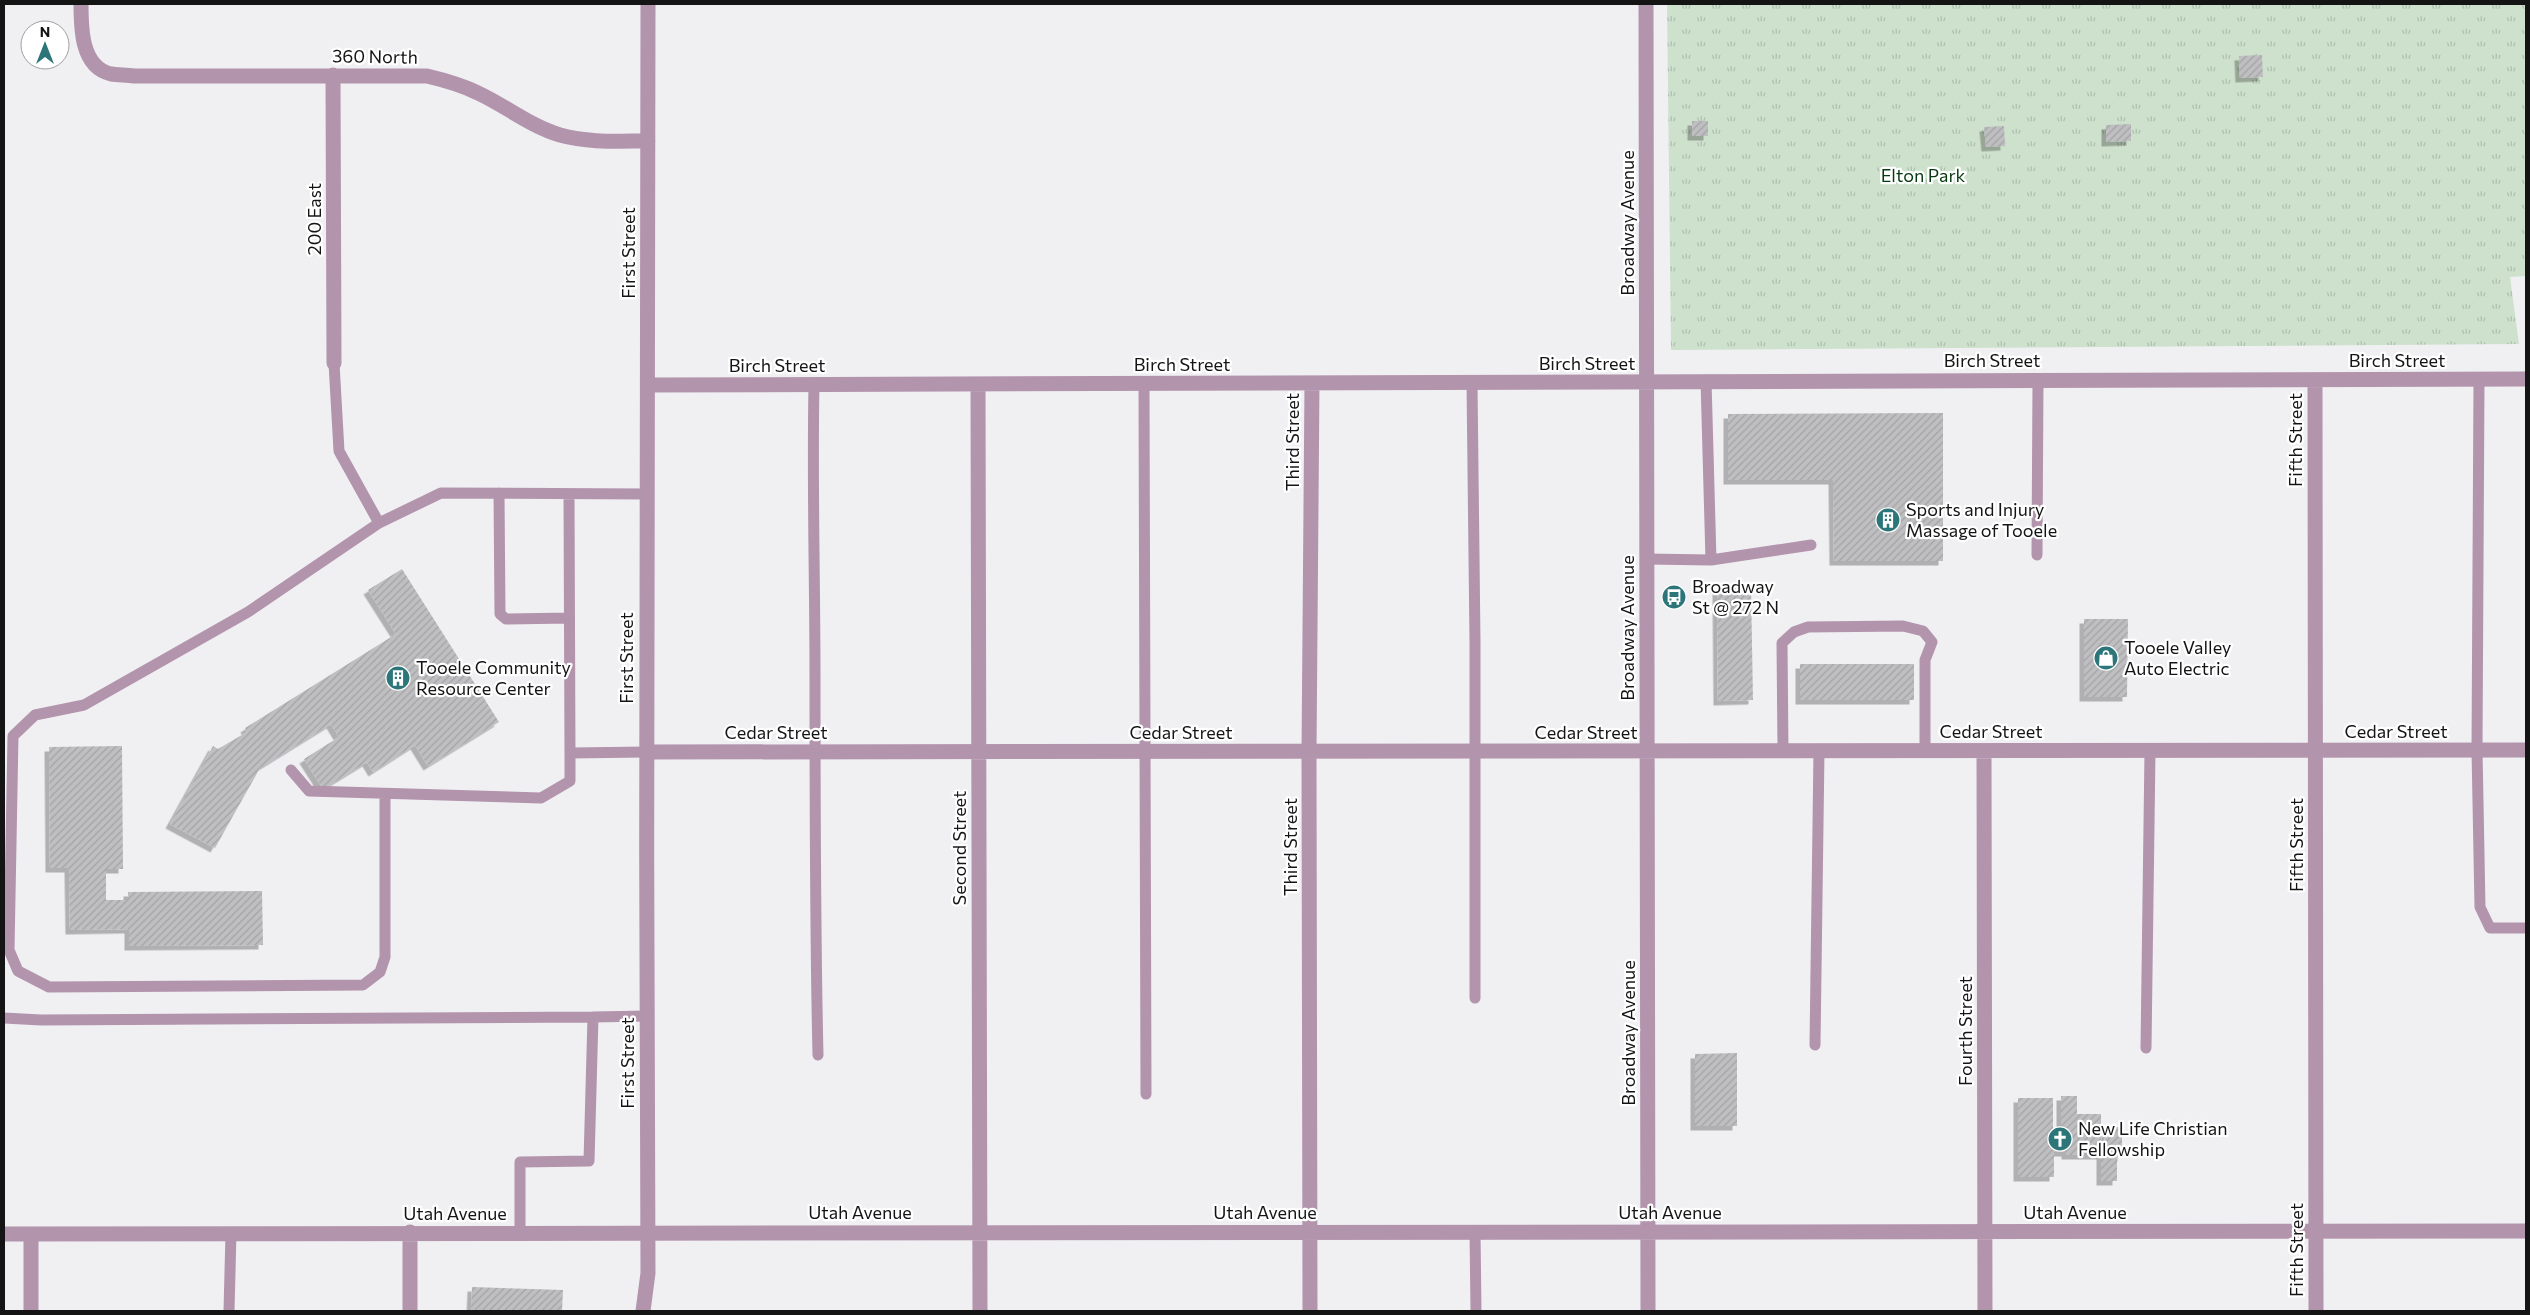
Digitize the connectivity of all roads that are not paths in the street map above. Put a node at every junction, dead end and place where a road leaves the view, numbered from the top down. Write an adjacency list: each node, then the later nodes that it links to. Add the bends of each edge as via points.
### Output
1 (81, 4): 4 (street, 360 North, via 84,43 91,62 109,73 134,76)
2 (648, 4): 5 (street, First Street)
3 (1646, 4): 13 (street, Broadway Avenue)
4 (333, 75): 5 (street, 360 North, via 427,76 478,92 527,122 559,135 595,141); 6 (street, 200 East)
5 (648, 141): 14 (street, First Street)
6 (334, 363): 22 (lane, via 339,451)
7 (2526, 379): 11 (street, Birch Street)
8 (1706, 380): 9 (street, Birch Street); 13 (street, Birch Street); 26 (lane)
9 (2038, 380): 10 (street, Birch Street); 24 (lane)
10 (2315, 380): 11 (street, Birch Street); 28 (street, Fifth Street)
11 (2479, 380): 29 (lane)
12 (1472, 383): 13 (street, Birch Street); 18 (street, Birch Street); 42 (lane)
13 (1647, 383): 25 (street, Broadway Avenue)
14 (648, 384): 15 (street, Birch Street); 21 (street, First Street)
15 (814, 384): 16 (street, Birch Street); 38 (lane)
16 (978, 384): 17 (street, Birch Street); 39 (street, Second Street)
17 (1144, 384): 18 (street, Birch Street); 40 (lane)
18 (1312, 384): 41 (street, Third Street)
19 (499, 493): 20 (lane); 22 (lane, via 441,494); 27 (lane, via 500,614 506,619)
20 (568, 494): 21 (lane); 27 (lane)
21 (646, 494): 37 (street, First Street)
22 (379, 523): 45 (lane, via 248,612 84,705 35,715 13,736 9,950 18,971 49,987 363,985 380,972 385,957)
23 (1811, 545): 26 (lane)
24 (2036, 555)
25 (1647, 559): 26 (lane); 31 (street, Broadway Avenue)
26 (1712, 560)
27 (569, 618): 43 (lane)
28 (2315, 750): 29 (street, Cedar Street); 36 (street, Cedar Street); 58 (street, Fifth Street)
29 (2477, 750): 30 (street, Cedar Street); 46 (lane, via 2480,907 2490,928)
30 (2526, 750)
31 (1647, 751): 32 (street, Cedar Street); 42 (street, Cedar Street); 56 (street, Broadway Avenue)
32 (1783, 751): 33 (street, Cedar Street); 34 (lane, via 1782,643 1794,632 1808,627 1903,626 1923,631 1932,642 1925,660)
33 (1819, 751): 34 (street, Cedar Street); 51 (lane)
34 (1925, 751): 35 (street, Cedar Street)
35 (1984, 751): 36 (street, Cedar Street); 57 (street, Fourth Street)
36 (2150, 751): 52 (lane)
37 (646, 752): 38 (street, Cedar Street); 43 (lane); 48 (street, First Street)
38 (814, 752): 39 (street, Cedar Street); 53 (lane)
39 (979, 752): 40 (street, Cedar Street); 63 (street, Second Street)
40 (1146, 752): 41 (street, Cedar Street); 54 (lane)
41 (1309, 752): 42 (street, Cedar Street); 64 (street, Third Street)
42 (1474, 752): 47 (lane)
43 (570, 753): 45 (lane, via 570,781 541,798)
44 (291, 770): 45 (lane, via 309,791)
45 (385, 794)
46 (2526, 928)
47 (1475, 998)
48 (647, 1016): 49 (lane); 62 (street, First Street)
49 (593, 1017): 50 (lane); 61 (lane, via 589,1161 520,1162)
50 (4, 1018)
51 (1815, 1045)
52 (2146, 1048)
53 (818, 1055)
54 (1146, 1094)
55 (1475, 1231): 56 (street, Utah Avenue); 64 (street, Utah Avenue); 74 (lane)
56 (1648, 1231): 57 (street, Utah Avenue); 75 (street, Broadway Avenue)
57 (1985, 1231): 58 (street, Utah Avenue); 76 (street, Fourth Street)
58 (2316, 1231): 59 (street, Utah Avenue); 77 (street, Fifth Street)
59 (2526, 1231)
60 (410, 1232): 61 (street, Utah Avenue); 65 (street, Utah Avenue); 70 (street)
61 (520, 1232): 62 (street, Utah Avenue)
62 (647, 1232): 63 (street, Utah Avenue); 71 (street, First Street, via 648,1273)
63 (980, 1232): 64 (street, Utah Avenue); 72 (street, Second Street)
64 (1310, 1232): 73 (street, Third Street)
65 (231, 1233): 67 (street, Utah Avenue); 69 (lane)
66 (4, 1234): 67 (street, Utah Avenue)
67 (31, 1234): 68 (street)
68 (31, 1311)
69 (229, 1311)
70 (410, 1311)
71 (642, 1311)
72 (980, 1311)
73 (1310, 1311)
74 (1476, 1311)
75 (1648, 1311)
76 (1985, 1311)
77 (2316, 1311)

